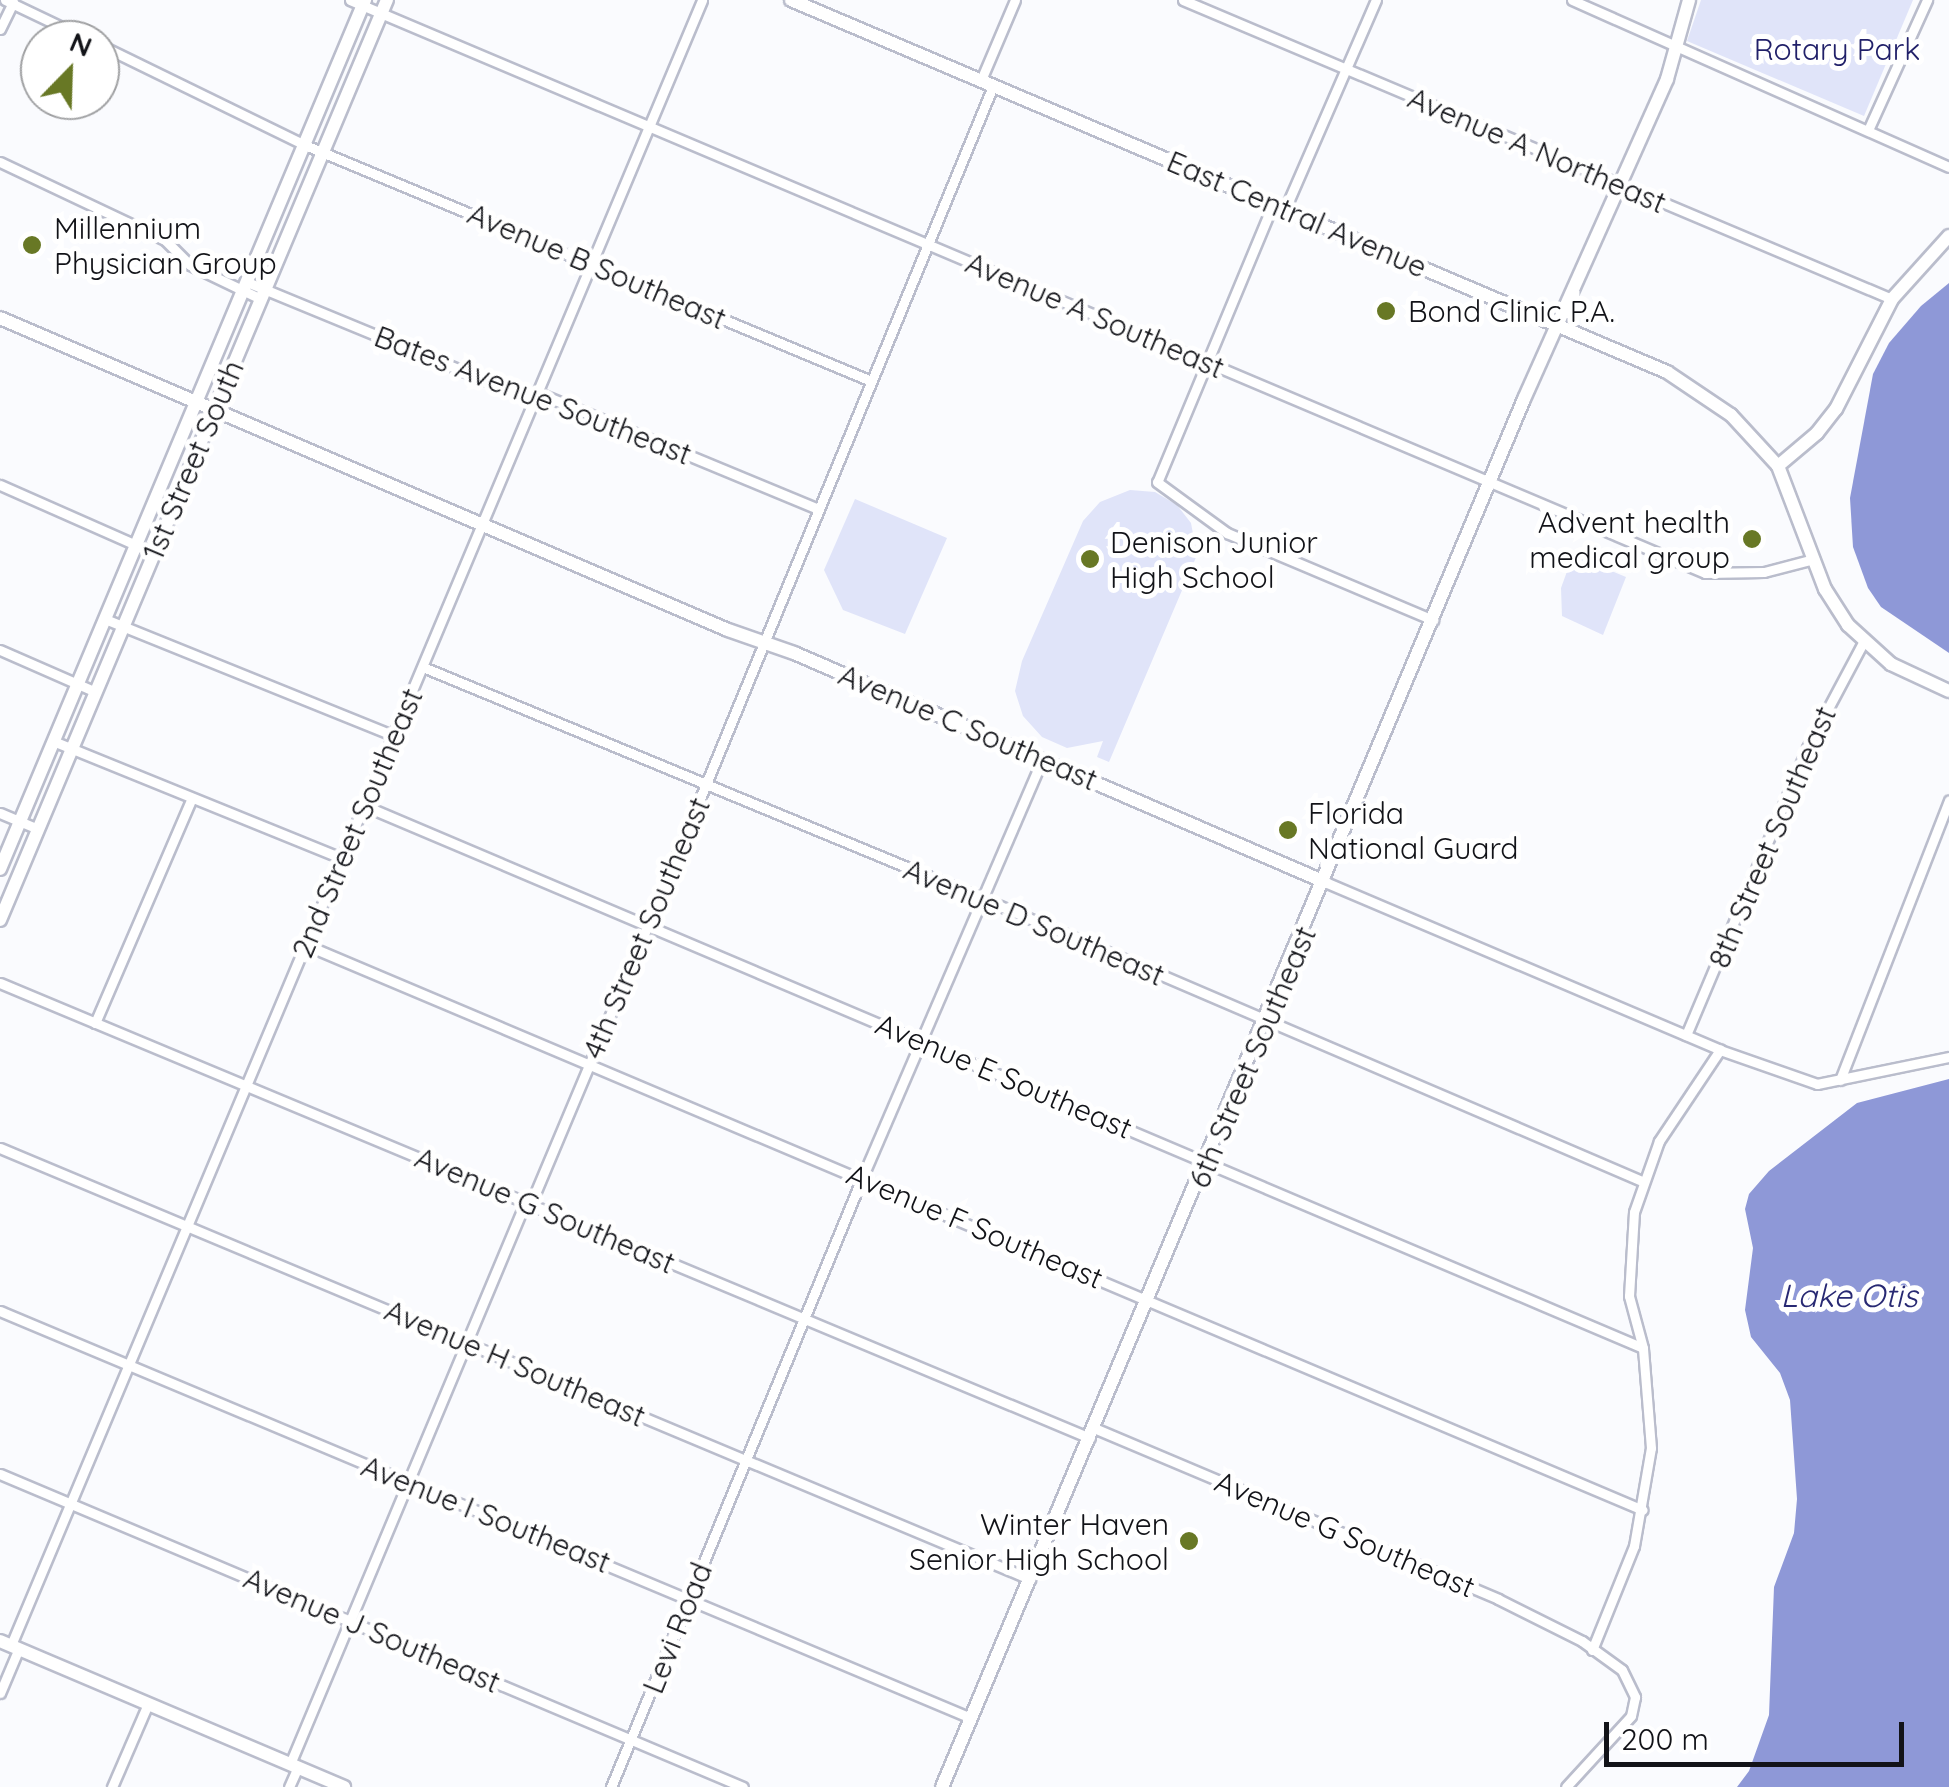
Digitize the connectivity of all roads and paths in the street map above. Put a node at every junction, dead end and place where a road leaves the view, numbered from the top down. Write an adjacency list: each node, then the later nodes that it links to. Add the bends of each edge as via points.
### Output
1 (387, 0): 12 (street, 1st Street South)
2 (702, 0): 19 (street, 2nd Street Southeast)
3 (1015, 0): 18 (street, 4th Street Southeast)
4 (1182, 0): 17 (street, Avenue A Northeast)
5 (1376, 0): 17 (street)
6 (1572, 0): 15 (street)
7 (1690, 0): 15 (street, 6th Street Southeast)
8 (1927, 0): 20 (street)
9 (11, 1): 13 (street); 14 (street)
10 (794, 1): 18 (street, East Central Avenue)
11 (359, 2): 12 (street, Avenue A Southeast); 21 (street, 1st Street South)
12 (381, 15): 19 (street, Avenue A Southeast); 22 (street, 1st Street South)
13 (49, 20)
14 (0, 29)
15 (1678, 44): 20 (street); 25 (street, 6th Street Southeast)
16 (120, 55): 21 (street, Avenue B Southeast)
17 (1346, 69): 25 (street, Avenue A Northeast); 26 (street)
18 (987, 83): 26 (street, East Central Avenue); 28 (street, 4th Street Southeast)
19 (648, 127): 28 (street, Avenue A Southeast); 29 (street, 2nd Street Southeast)
20 (1869, 128): 24 (street)
21 (305, 145): 22 (street, Avenue B Southeast); 30 (street, 1st Street South)
22 (323, 152): 29 (street, Avenue B Southeast); 31 (street, 1st Street South)
23 (0, 162): 30 (street, Bates Avenue Southeast, via 165,240 190,266)
24 (1949, 167)
25 (1621, 186): 32 (street, Avenue A Northeast); 34 (street, 6th Street Southeast)
26 (1279, 207): 34 (street, East Central Avenue); 35 (street)
27 (1949, 236): 32 (street)
28 (928, 244): 35 (street, Avenue A Southeast); 36 (street, 4th Street Southeast)
29 (591, 264): 36 (street, Avenue B Southeast); 37 (street, 2nd Street Southeast)
30 (245, 286): 31 (street, Bates Avenue Southeast); 38 (street, 1st Street South)
31 (264, 294): 37 (street, Bates Avenue Southeast); 39 (street, 1st Street South)
32 (1892, 299): 40 (street, via 1836,409 1818,434)
33 (0, 318): 38 (street, Avenue C Southeast)
34 (1556, 325): 40 (street, East Central Avenue, via 1667,372 1710,398); 41 (street, 6th Street Southeast)
35 (1207, 363): 41 (street, Avenue A Southeast); 49 (street, via 1157,482 1220,529)
36 (871, 381): 43 (street, 4th Street Southeast)
37 (534, 400): 43 (street, Bates Avenue Southeast, via 543,395); 44 (street, 2nd Street Southeast)
38 (195, 404): 39 (street, Avenue C Southeast); 45 (street, 1st Street South)
39 (213, 412): 44 (street, Avenue C Southeast); 46 (street, 1st Street South)
40 (1778, 466): 47 (street, East Central Avenue)
41 (1488, 482): 47 (street, Avenue A Southeast, via 1705,574 1764,572); 49 (street, 6th Street Southeast)
42 (0, 485): 45 (street)
43 (818, 510): 52 (street, 4th Street Southeast)
44 (482, 525): 52 (street, Avenue C Southeast); 54 (street, 2nd Street Southeast)
45 (135, 544): 46 (street); 48 (street, 1st Street South)
46 (154, 553): 50 (street, 1st Street South)
47 (1814, 559): 51 (street, East Central Avenue, via 1835,606)
48 (105, 619): 50 (street); 55 (street, 1st Street South)
49 (1432, 620): 71 (street, 6th Street Southeast)
50 (124, 626): 56 (street, 1st Street South); 58 (street)
51 (1864, 641): 57 (street, East Central Avenue, via 1892,664); 79 (street, 8th Street Southeast, via 1807,748)
52 (764, 643): 61 (street, Avenue C Southeast); 62 (street, 4th Street Southeast)
53 (0, 650): 55 (street)
54 (423, 667): 58 (street, 2nd Street Southeast); 62 (street, Avenue D Southeast)
55 (77, 684): 56 (street); 59 (street, 1st Street South)
56 (96, 692): 60 (street, 1st Street South)
57 (1949, 692)
58 (394, 736): 65 (street, 2nd Street Southeast)
59 (53, 741): 60 (street); 67 (street, 1st Street South)
60 (72, 749): 63 (street); 68 (street, 1st Street South)
61 (1043, 758): 71 (street, Avenue C Southeast); 72 (street, Levi Road)
62 (706, 784): 72 (street, Avenue D Southeast); 74 (street, 4th Street Southeast)
63 (191, 800): 69 (street); 78 (street)
64 (1949, 801): 84 (street)
65 (365, 806): 69 (street, 2nd Street Southeast); 74 (street, Avenue E Southeast)
66 (0, 813): 67 (street)
67 (20, 822): 68 (street); 70 (street, 1st Street South)
68 (38, 829): 73 (street, 1st Street South)
69 (343, 858): 75 (street, 2nd Street Southeast)
70 (0, 869)
71 (1325, 882): 77 (street, 6th Street Southeast); 79 (street, Avenue C Southeast)
72 (984, 899): 77 (street, Avenue D Southeast); 80 (street, Levi Road)
73 (0, 920)
74 (648, 925): 80 (street, Avenue E Southeast); 83 (street, 4th Street Southeast)
75 (306, 945): 83 (street, Avenue F Southeast); 85 (street, 2nd Street Southeast)
76 (0, 982): 78 (street, Avenue G Southeast)
77 (1266, 1022): 87 (street, 6th Street Southeast); 89 (street, Avenue D Southeast)
78 (95, 1023): 85 (street, Avenue G Southeast)
79 (1686, 1036): 81 (street, Avenue C Southeast)
80 (922, 1040): 87 (street, Avenue E Southeast); 88 (street, Levi Road)
81 (1720, 1050): 84 (street, Avenue C Southeast, via 1818,1084); 89 (street, via 1670,1121)
82 (1949, 1057): 84 (street, Avenue C Southeast)
83 (589, 1064): 88 (street, Avenue F Southeast); 90 (street, 4th Street Southeast, via 534,1196)
84 (1840, 1080)
85 (246, 1085): 90 (street, Avenue G Southeast); 91 (street, 2nd Street Southeast)
86 (0, 1148): 91 (street, Avenue H Southeast)
87 (1208, 1161): 92 (street, 6th Street Southeast); 96 (street, Avenue E Southeast)
88 (862, 1178): 92 (street, Avenue F Southeast); 94 (street, Levi Road)
89 (1642, 1181): 96 (street, via 1629,1296)
90 (525, 1203): 94 (street, Avenue G Southeast); 95 (street, 4th Street Southeast)
91 (187, 1226): 95 (street, Avenue H Southeast); 97 (street, 2nd Street Southeast)
92 (1149, 1300): 98 (street, 6th Street Southeast); 103 (street, Avenue F Southeast)
93 (0, 1311): 97 (street, Avenue I Southeast)
94 (805, 1317): 98 (street, Avenue G Southeast); 99 (street, Levi Road)
95 (467, 1343): 99 (street, Avenue H Southeast); 101 (street, 4th Street Southeast)
96 (1643, 1348): 103 (street, via 1651,1448)
97 (128, 1364): 101 (street, Avenue I Southeast); 102 (street, 2nd Street Southeast)
98 (1092, 1433): 104 (street, 6th Street Southeast); 108 (street, Avenue G Southeast, via 1484,1593)
99 (744, 1464): 104 (street, Avenue H Southeast); 105 (street, Levi Road)
100 (0, 1474): 102 (street, Avenue J Southeast)
101 (408, 1482): 105 (street, Avenue I Southeast); 106 (street, 4th Street Southeast)
102 (70, 1504): 106 (street, Avenue J Southeast); 107 (street, 2nd Street Southeast)
103 (1644, 1510): 108 (street)
104 (1030, 1579): 111 (street, 6th Street Southeast)
105 (689, 1598): 111 (street, Avenue I Southeast); 112 (street, Levi Road)
106 (350, 1621): 112 (street, Avenue J Southeast); 113 (street, 4th Street Southeast)
107 (10, 1645): 109 (street, 2nd Street Southeast); 110 (street)
108 (1592, 1650): 120 (street, Avenue G Southeast, via 1622,1670 1635,1707 1622,1730)
109 (0, 1692)
110 (148, 1704): 113 (street); 114 (street)
111 (972, 1718): 119 (street, 6th Street Southeast)
112 (631, 1739): 117 (street, Levi Road); 118 (street, Avenue J Southeast)
113 (294, 1766): 115 (street, 4th Street Southeast); 116 (street)
114 (112, 1787)
115 (290, 1787)
116 (344, 1787)
117 (611, 1787)
118 (743, 1787)
119 (942, 1787)
120 (1566, 1787)

